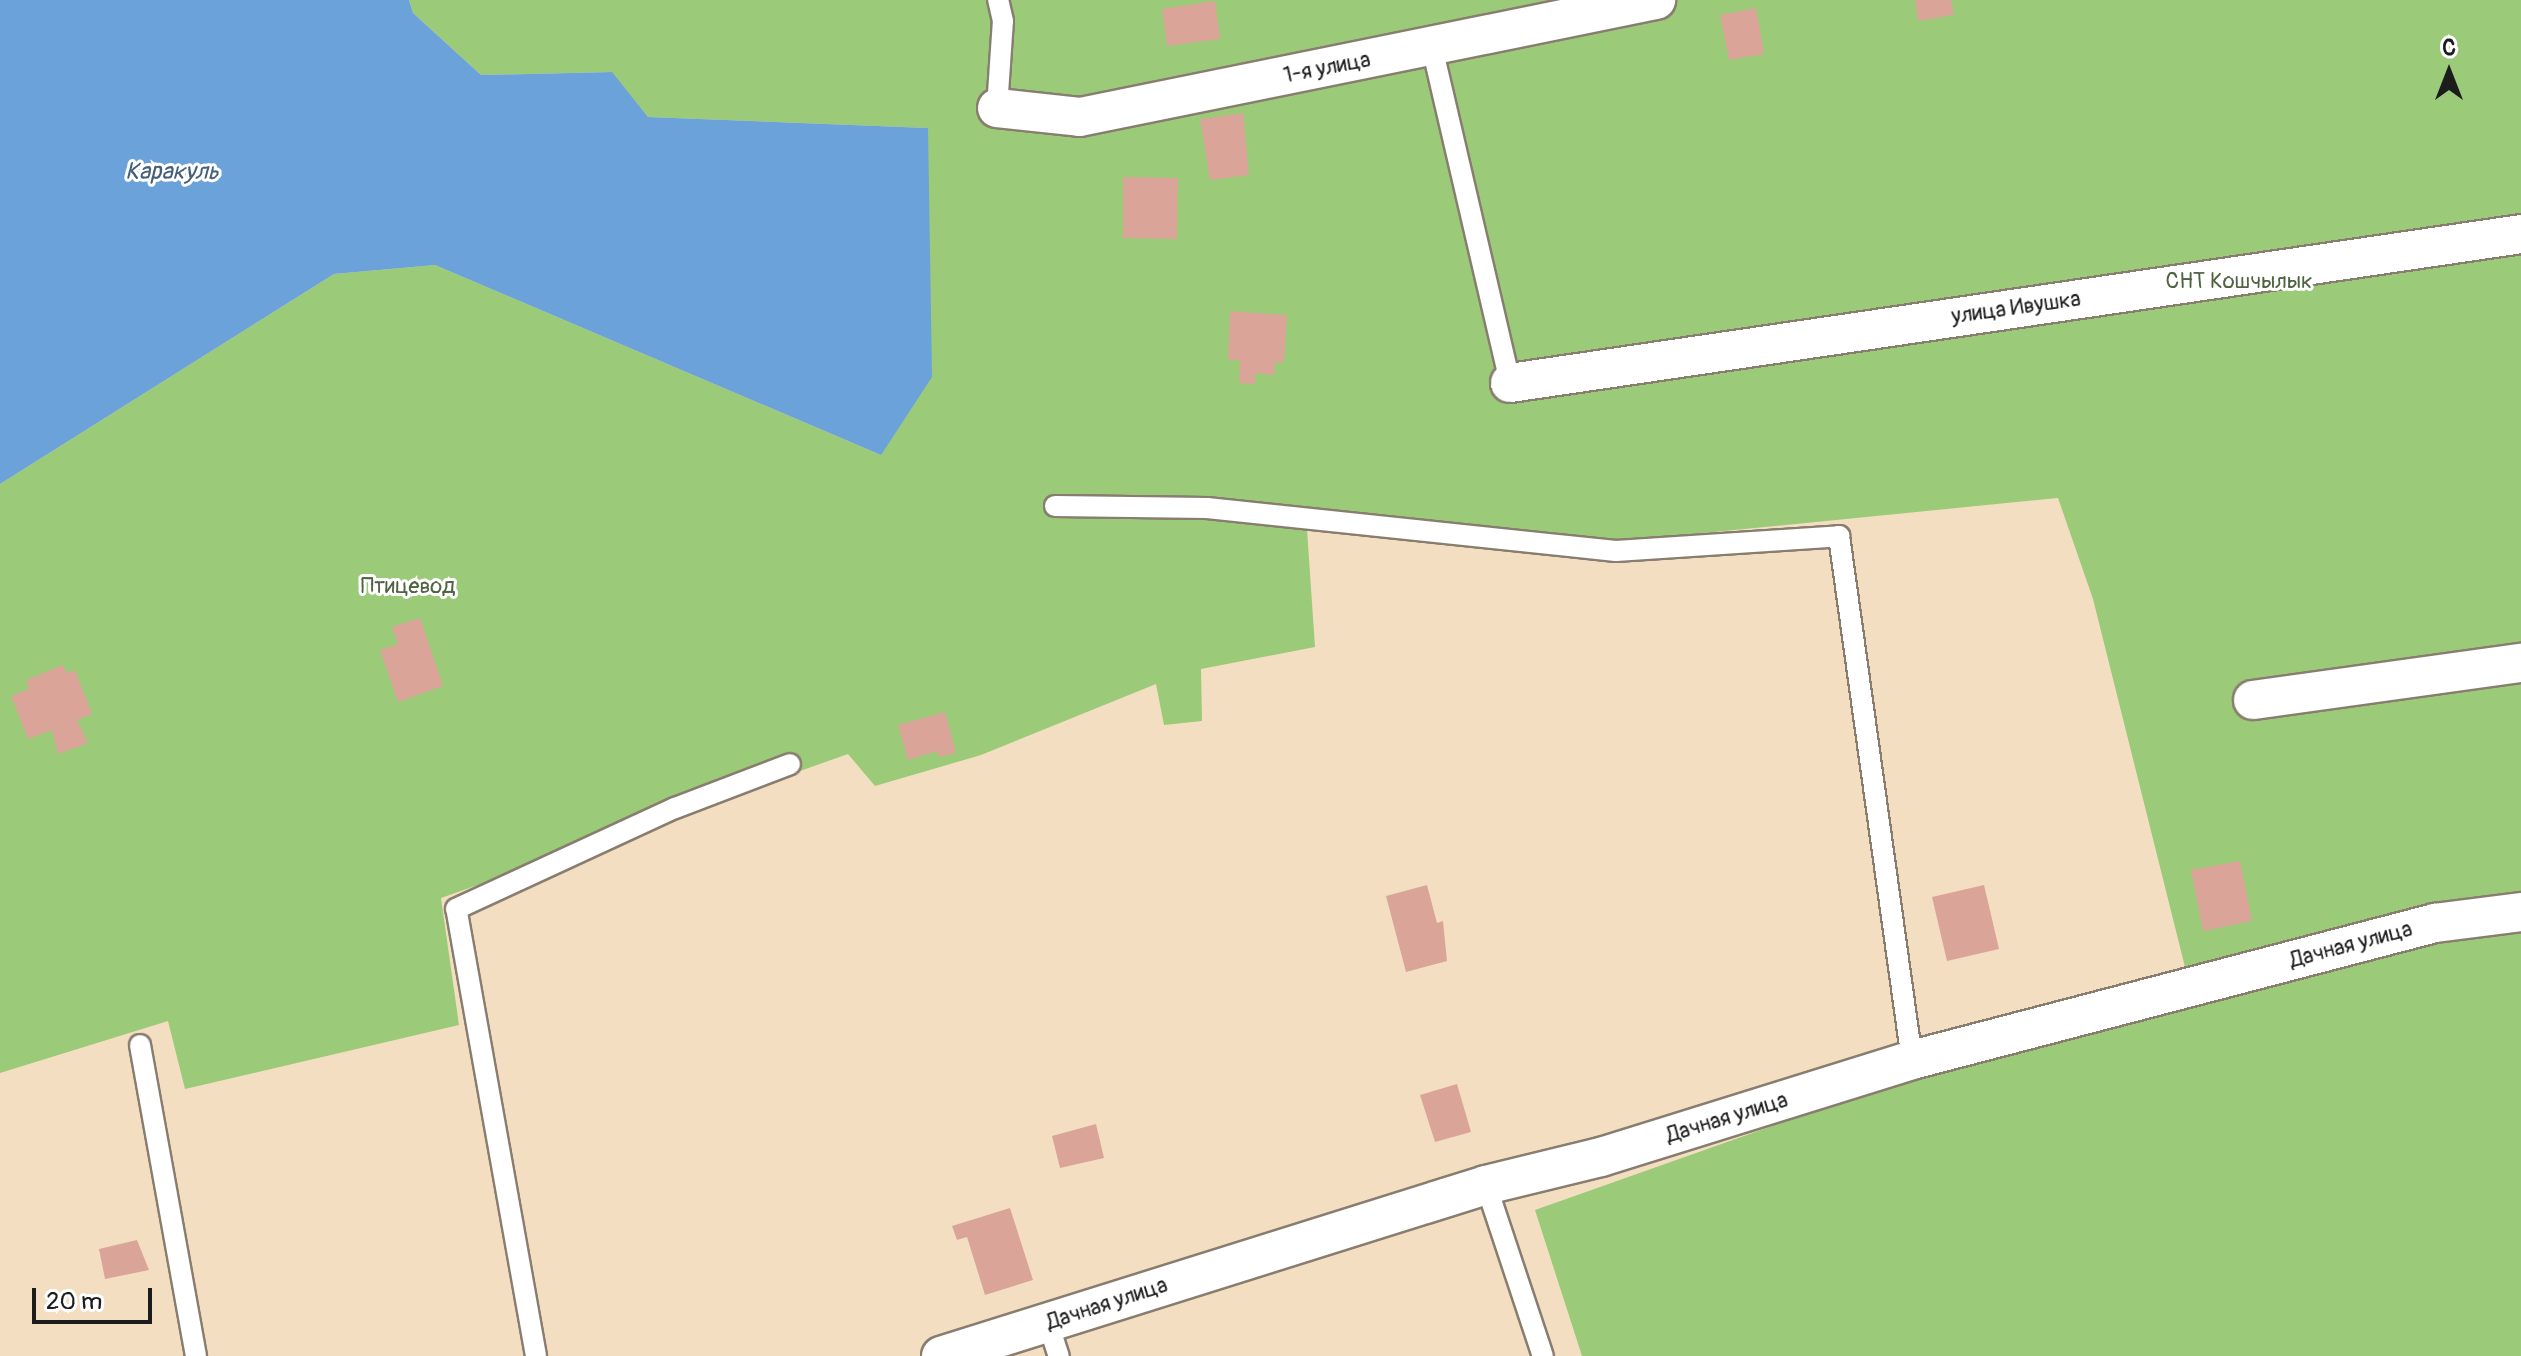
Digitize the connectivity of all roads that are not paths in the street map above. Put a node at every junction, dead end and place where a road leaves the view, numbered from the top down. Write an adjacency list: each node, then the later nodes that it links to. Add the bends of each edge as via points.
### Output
1 (998, 0): 4 (lane, via 1003,21)
2 (1656, 0): 3 (street, 1-я улица)
3 (1432, 47): 4 (street, 1-я улица, via 1080,117); 6 (lane)
4 (997, 108)
5 (2521, 234): 6 (street, улица Ивушка)
6 (1510, 383)
7 (1055, 506): 13 (lane, via 1207,508 1616,551 1839,536)
8 (2521, 663): 9 (street)
9 (2253, 700)
10 (790, 764): 17 (lane, via 675,808 456,909)
11 (2521, 912): 13 (street, Дачная улица, via 2435,923)
12 (140, 1045): 16 (lane)
13 (1912, 1060): 14 (street, Дачная улица, via 1601,1157)
14 (1486, 1185): 15 (street, Дачная улица); 19 (lane)
15 (1053, 1340): 18 (street, Дачная улица)
16 (196, 1356)
17 (536, 1356)
18 (941, 1356)
19 (1543, 1356)

